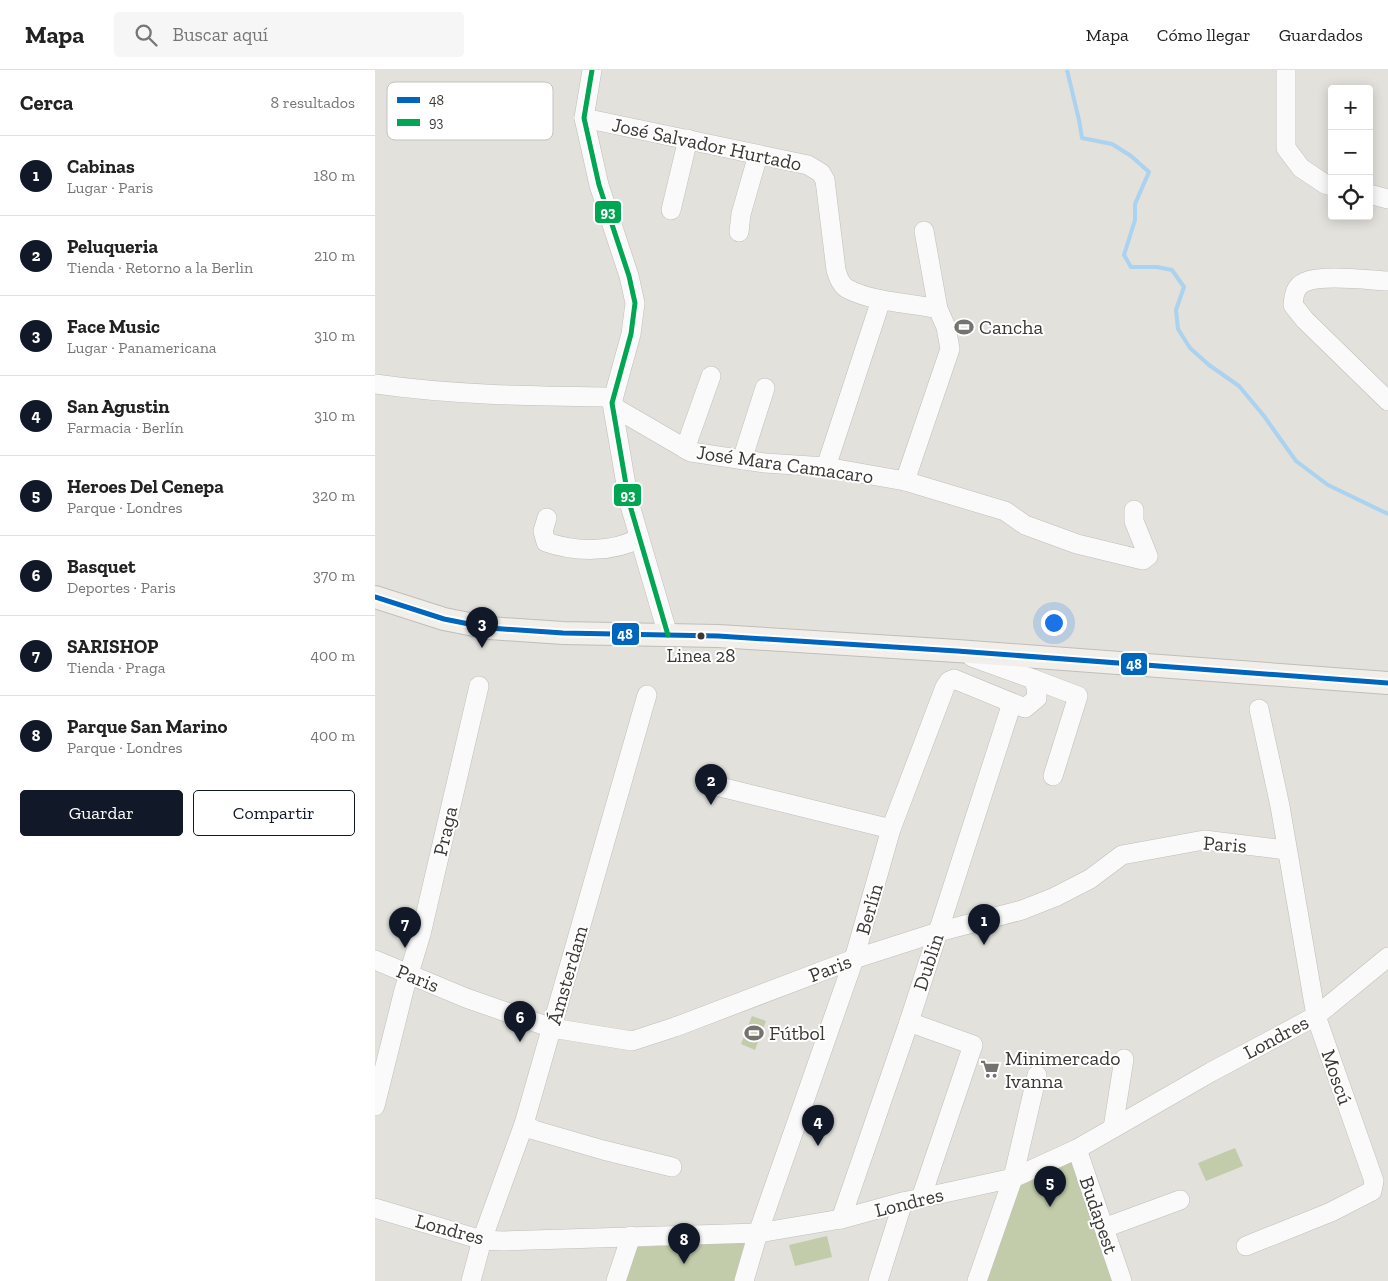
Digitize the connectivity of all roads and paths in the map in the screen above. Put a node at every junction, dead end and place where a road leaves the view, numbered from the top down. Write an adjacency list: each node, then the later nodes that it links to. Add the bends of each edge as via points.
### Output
1 (592, 70): 3 (street)
2 (1286, 70): 6 (street, via 1286,148 1301,168)
3 (584, 118): 4 (street, José Salvador Hurtado); 19 (street, via 599,185 635,303 631,334)
4 (688, 139): 5 (street, José Salvador Hurtado); 9 (street)
5 (758, 155): 10 (street); 13 (street, José Salvador Hurtado, via 808,166 821,173 825,180 838,276 847,289)
6 (1328, 185)
7 (1373, 195): 8 (street)
8 (1388, 198)
9 (671, 210)
10 (739, 232)
11 (924, 232): 14 (street)
12 (1388, 281): 18 (street, via 1319,278 1304,282 1295,291 1293,305)
13 (881, 300): 14 (street, José Salvador Hurtado); 22 (street)
14 (938, 309): 23 (street, via 950,348)
15 (711, 376): 20 (street)
16 (375, 384): 19 (street, José Mara Camacaro, via 490,395 604,397)
17 (765, 388): 21 (street)
18 (1388, 401)
19 (612, 403): 20 (street, José Mara Camacaro); 26 (street, via 629,502)
20 (685, 449): 21 (street, José Mara Camacaro)
21 (742, 460): 22 (street, José Mara Camacaro)
22 (826, 467): 23 (street, José Mara Camacaro)
23 (905, 481): 24 (street, José Mara Camacaro, via 1005,511 1025,525 1077,544 1143,560 1148,556 1134,521)
24 (1134, 510)
25 (547, 518): 26 (street, via 543,531 546,542 561,547 602,549 627,545)
26 (639, 538): 28 (street)
27 (375, 598): 28 (main road, via 444,619 489,628)
28 (668, 635): 29 (main road)
29 (957, 651): 30 (street); 31 (main road)
30 (1033, 680): 34 (street, via 1037,698 1025,708); 36 (street, via 1078,696)
31 (1388, 683)
32 (479, 686): 44 (street, Praga)
33 (647, 695): 47 (street, Ámsterdam)
34 (1012, 703): 38 (street, Berlín, via 954,678 949,681); 40 (street, Dublin)
35 (1259, 709): 39 (street, Moscú)
36 (1053, 776)
37 (704, 783): 38 (street)
38 (891, 829): 42 (street, Berlín)
39 (1286, 850): 40 (street, Paris, via 1204,840 1122,855 1090,879 1055,897 1022,910); 45 (street, Moscú)
40 (938, 932): 42 (street, Paris); 46 (street, Dublin)
41 (1388, 957): 45 (street, Londres)
42 (854, 959): 47 (street, Paris, via 632,1041); 61 (street, Berlín)
43 (375, 960): 44 (street, Paris)
44 (409, 975): 47 (street, Paris); 50 (street, Praga)
45 (1316, 1016): 52 (street, Londres); 64 (street, Moscú, via 1374,1187 1331,1212)
46 (909, 1022): 56 (street, via 973,1045); 59 (street, Dublin)
47 (552, 1028): 51 (street, Ámsterdam)
48 (1124, 1059): 52 (street)
49 (1037, 1075): 55 (street)
50 (375, 1106)
51 (523, 1124): 54 (street, via 603,1150); 63 (street, Ámsterdam)
52 (1113, 1128): 53 (street, Londres)
53 (1077, 1149): 55 (street, Londres); 60 (street, Budapest)
54 (672, 1167)
55 (1013, 1178): 56 (street, Londres); 69 (street)
56 (912, 1200): 59 (street, Londres); 68 (street)
57 (1180, 1200): 60 (street)
58 (375, 1208): 63 (street, Londres)
59 (841, 1219): 61 (street, Londres)
60 (1104, 1228): 70 (street, Budapest)
61 (758, 1233): 62 (street, Londres); 67 (street, Berlín)
62 (631, 1236): 63 (street, Londres); 66 (street)
63 (482, 1240): 65 (street, Ámsterdam)
64 (1246, 1246)
65 (471, 1281)
66 (616, 1281)
67 (744, 1281)
68 (878, 1281)
69 (977, 1281)
70 (1122, 1281)

